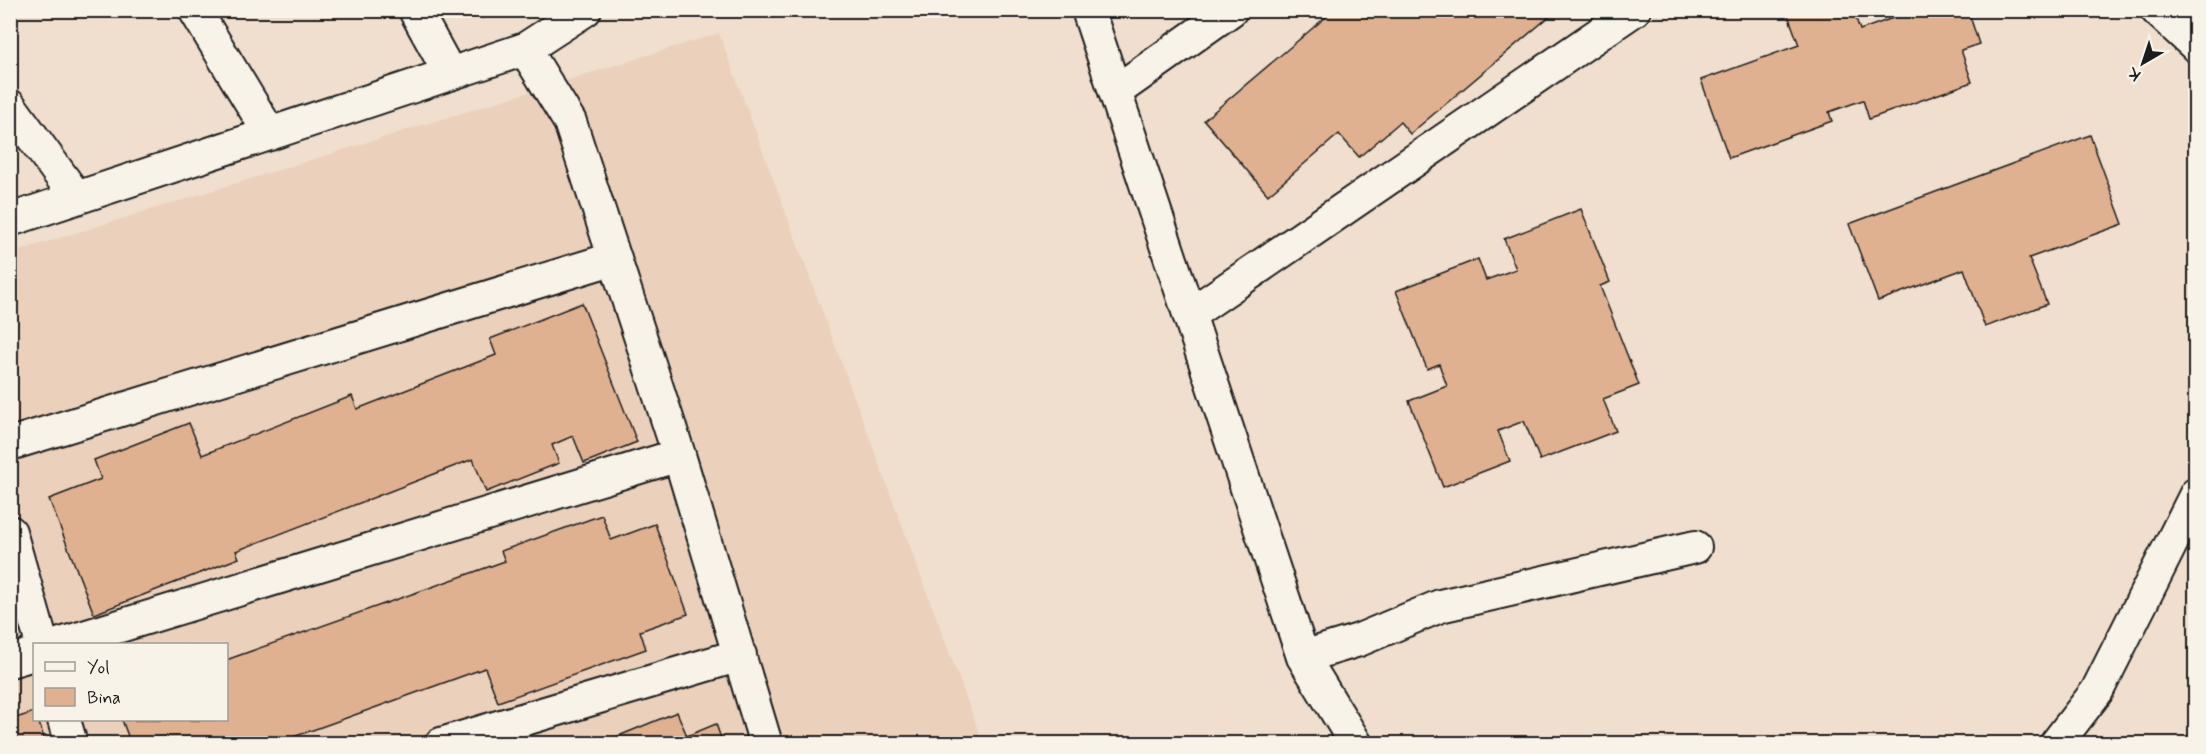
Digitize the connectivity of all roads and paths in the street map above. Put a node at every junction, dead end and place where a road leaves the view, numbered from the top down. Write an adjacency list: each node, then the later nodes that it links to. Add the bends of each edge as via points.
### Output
1 (195, 10): 13 (street)
2 (415, 10): 10 (street)
3 (585, 10): 9 (street)
4 (1088, 10): 11 (street)
5 (1231, 10): 11 (street)
6 (1634, 10): 17 (street)
7 (2157, 10): 8 (street)
8 (2196, 46)
9 (525, 49): 10 (street); 16 (street, via 570,122)
10 (450, 74): 13 (street)
11 (1115, 92): 17 (street)
12 (10, 106): 14 (street)
13 (270, 134): 14 (street)
14 (77, 198): 15 (street)
15 (10, 220)
16 (615, 258): 18 (street); 19 (street)
17 (1189, 315): 27 (street)
18 (10, 444)
19 (680, 455): 24 (street); 26 (street)
20 (2196, 494): 34 (street, via 2097,691)
21 (10, 532): 23 (street)
22 (1695, 547): 27 (street, via 1440,606 1359,640)
23 (41, 643)
24 (68, 643)
25 (33, 654): 28 (street)
26 (740, 655): 31 (street); 32 (street)
27 (1303, 657): 33 (street)
28 (10, 662)
29 (64, 721): 30 (street)
30 (71, 744)
31 (441, 744)
32 (766, 744)
33 (1356, 744)
34 (2056, 744)

